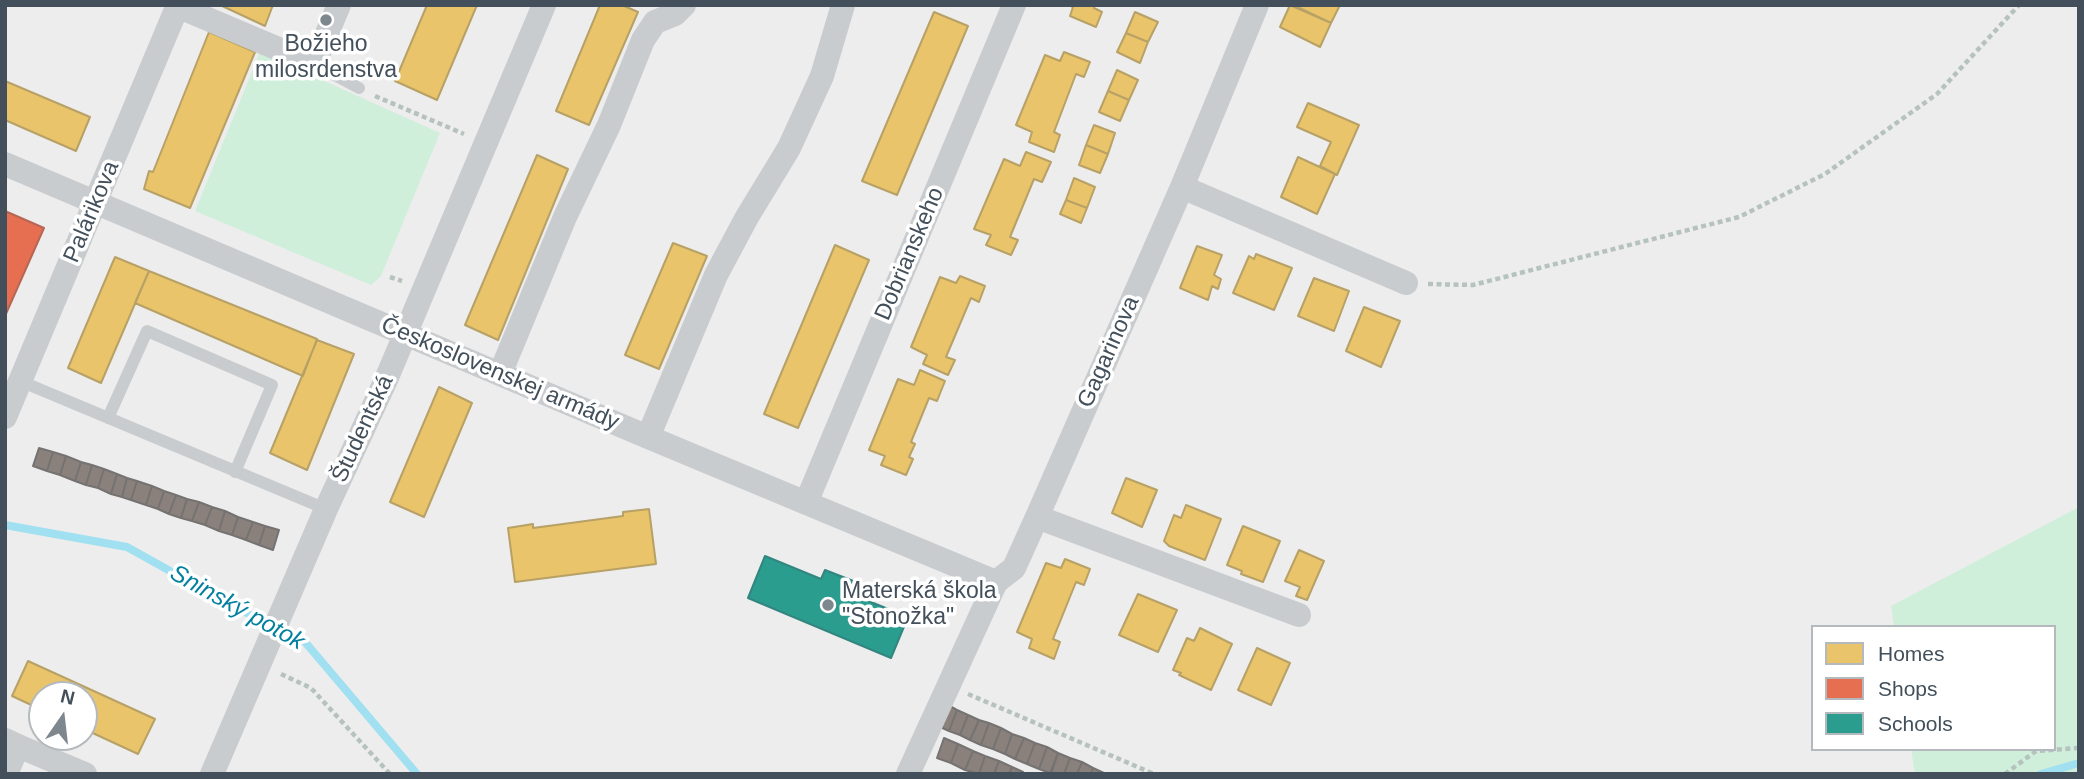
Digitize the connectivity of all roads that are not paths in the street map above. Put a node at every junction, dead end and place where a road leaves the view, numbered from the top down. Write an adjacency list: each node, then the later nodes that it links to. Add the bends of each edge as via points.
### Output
1 (339, 5): 8 (street)
2 (544, 5): 14 (street, Študentská)
3 (684, 5): 15 (street, via 655,22 643,40)
4 (843, 5): 19 (street, via 822,76 789,148 716,275)
5 (1014, 5): 21 (street, Dobrianskeho)
6 (1257, 5): 11 (street, Gagarinova)
7 (178, 6): 8 (street); 12 (street, Palárikova)
8 (314, 64): 9 (lane)
9 (359, 88)
10 (5, 164): 12 (street, Československej armády)
11 (1182, 187): 13 (street); 23 (street, Gagarinova)
12 (96, 202): 14 (street, Československej armády); 16 (street, Palárikova)
13 (1406, 283)
14 (406, 335): 15 (street, Československej armády); 22 (street, Študentská)
15 (500, 374): 19 (street, Československej armády)
16 (20, 381): 17 (street, Palárikova); 18 (lane)
17 (5, 417)
18 (108, 418): 20 (lane); 20 (lane, via 147,331 272,385)
19 (648, 437): 21 (street, Československej armády)
20 (235, 472): 22 (lane)
21 (806, 503): 24 (street, Československej armády)
22 (326, 509): 29 (street, Študentská)
23 (1037, 517): 24 (street, Gagarinova, via 1014,568); 25 (street)
24 (996, 582): 30 (street, Gagarinova)
25 (1299, 615)
26 (12, 743): 27 (street); 28 (street)
27 (6, 774)
28 (85, 774)
29 (212, 774)
30 (908, 774)

